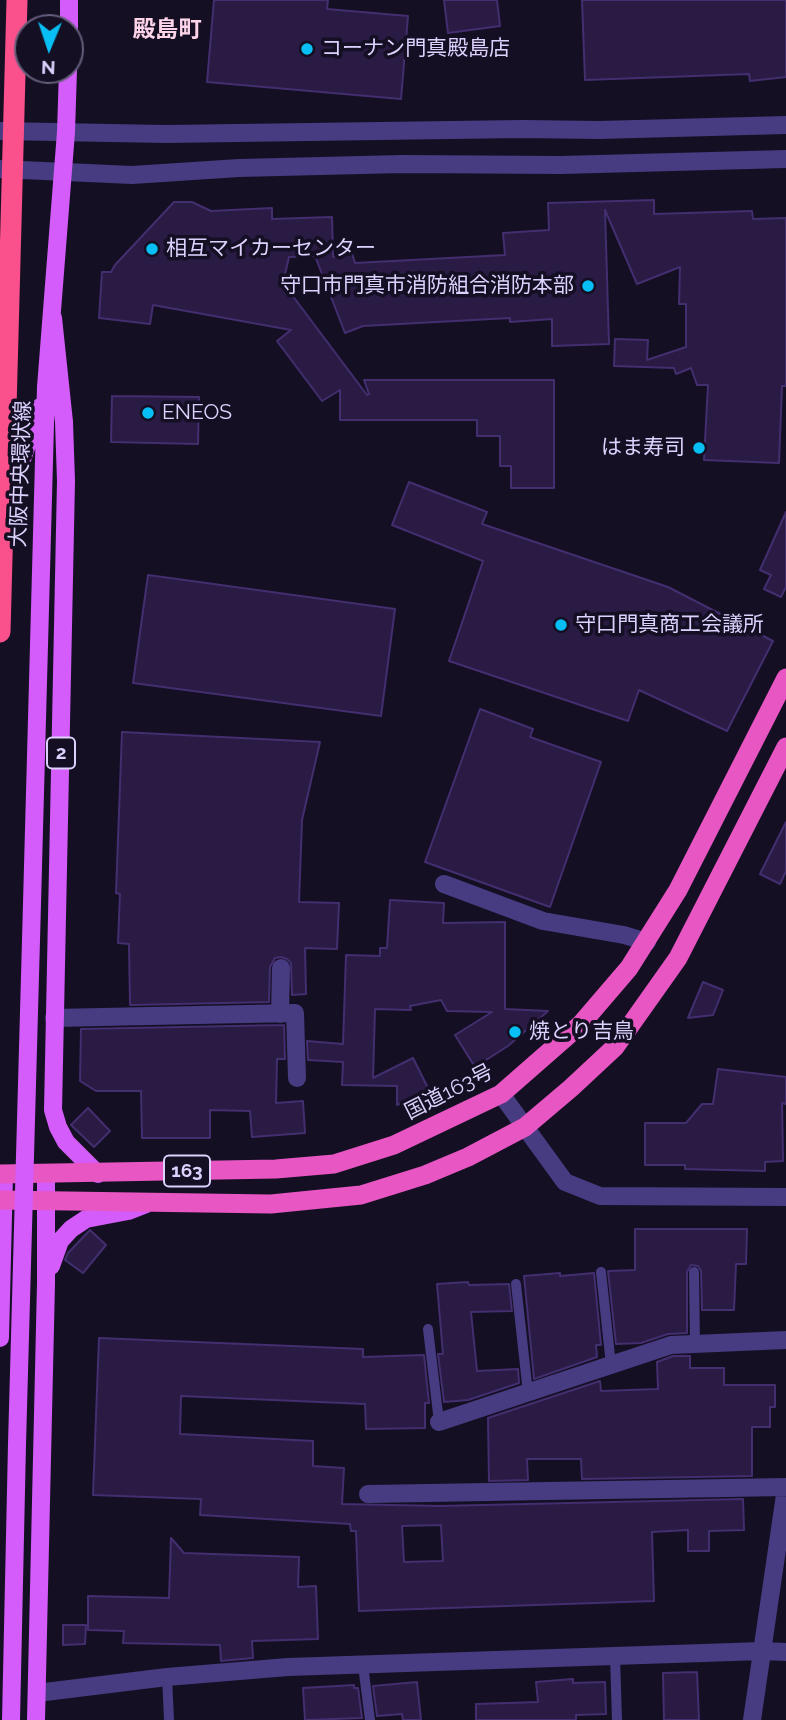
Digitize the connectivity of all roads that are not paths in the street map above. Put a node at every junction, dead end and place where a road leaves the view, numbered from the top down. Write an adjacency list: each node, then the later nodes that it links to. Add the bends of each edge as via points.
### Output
1 (17, 0): 12 (highway, bridge)
2 (68, 84): 5 (main road, 大阪中央環状線 / 2)
3 (786, 125): 5 (street)
4 (0, 131): 5 (street)
5 (66, 132): 8 (main road, 大阪中央環状線 / 2)
6 (786, 159): 8 (street, via 402,164 132,175)
7 (0, 169): 8 (street)
8 (63, 170): 9 (main road, 大阪中央環状線 / 2)
9 (52, 318): 10 (main road, 大阪中央環状線 / 2); 19 (main road, 2, via 66,481)
10 (46, 387): 11 (main road); 50 (main road, 大阪中央環状線 / 2, bridge)
11 (0, 520)
12 (0, 632)
13 (786, 678): 16 (highway, 国道163号 / 163)
14 (786, 747): 22 (highway, 163, via 678,958 615,1047)
15 (444, 884): 16 (street, via 543,921)
16 (647, 942): 21 (highway, 国道163号 / 163, via 581,1024)
17 (281, 968): 18 (street)
18 (280, 1014): 19 (street); 20 (street, via 295,1013)
19 (54, 1018): 25 (main road, 2, via 53,1110 76,1154)
20 (297, 1078)
21 (501, 1094): 22 (street); 25 (highway, 国道163号 / 163, via 394,1145 334,1164)
22 (524, 1127): 26 (street, via 565,1182 600,1196); 29 (highway, 163, via 425,1175 361,1195 271,1204)
23 (2, 1174): 24 (highway, 国道163号 / 163); 27 (main road)
24 (46, 1174): 25 (highway, 国道163号 / 163); 28 (main road)
25 (98, 1174)
26 (786, 1197)
27 (2, 1200): 28 (highway, 163); 35 (main road)
28 (46, 1201): 29 (highway, 163); 32 (main road)
29 (152, 1202): 32 (main road, via 86,1219 71,1229 60,1241)
30 (601, 1272): 38 (lane)
31 (694, 1272): 37 (lane)
32 (47, 1283): 49 (main road)
33 (516, 1284): 39 (lane)
34 (428, 1329): 40 (lane)
35 (0, 1338)
36 (786, 1340): 37 (street)
37 (695, 1344): 38 (street, via 671,1345)
38 (611, 1365): 39 (street)
39 (528, 1392): 40 (street)
40 (439, 1422)
41 (786, 1487): 42 (street); 43 (street)
42 (368, 1494)
43 (781, 1558): 44 (street)
44 (762, 1651): 45 (street); 46 (street); 55 (street)
45 (786, 1652)
46 (615, 1657): 47 (street); 54 (lane)
47 (363, 1665): 48 (street); 53 (lane)
48 (167, 1677): 49 (street); 52 (lane)
49 (37, 1693): 51 (main road)
50 (11, 1720)
51 (36, 1720)
52 (169, 1720)
53 (369, 1720)
54 (617, 1720)
55 (752, 1720)

